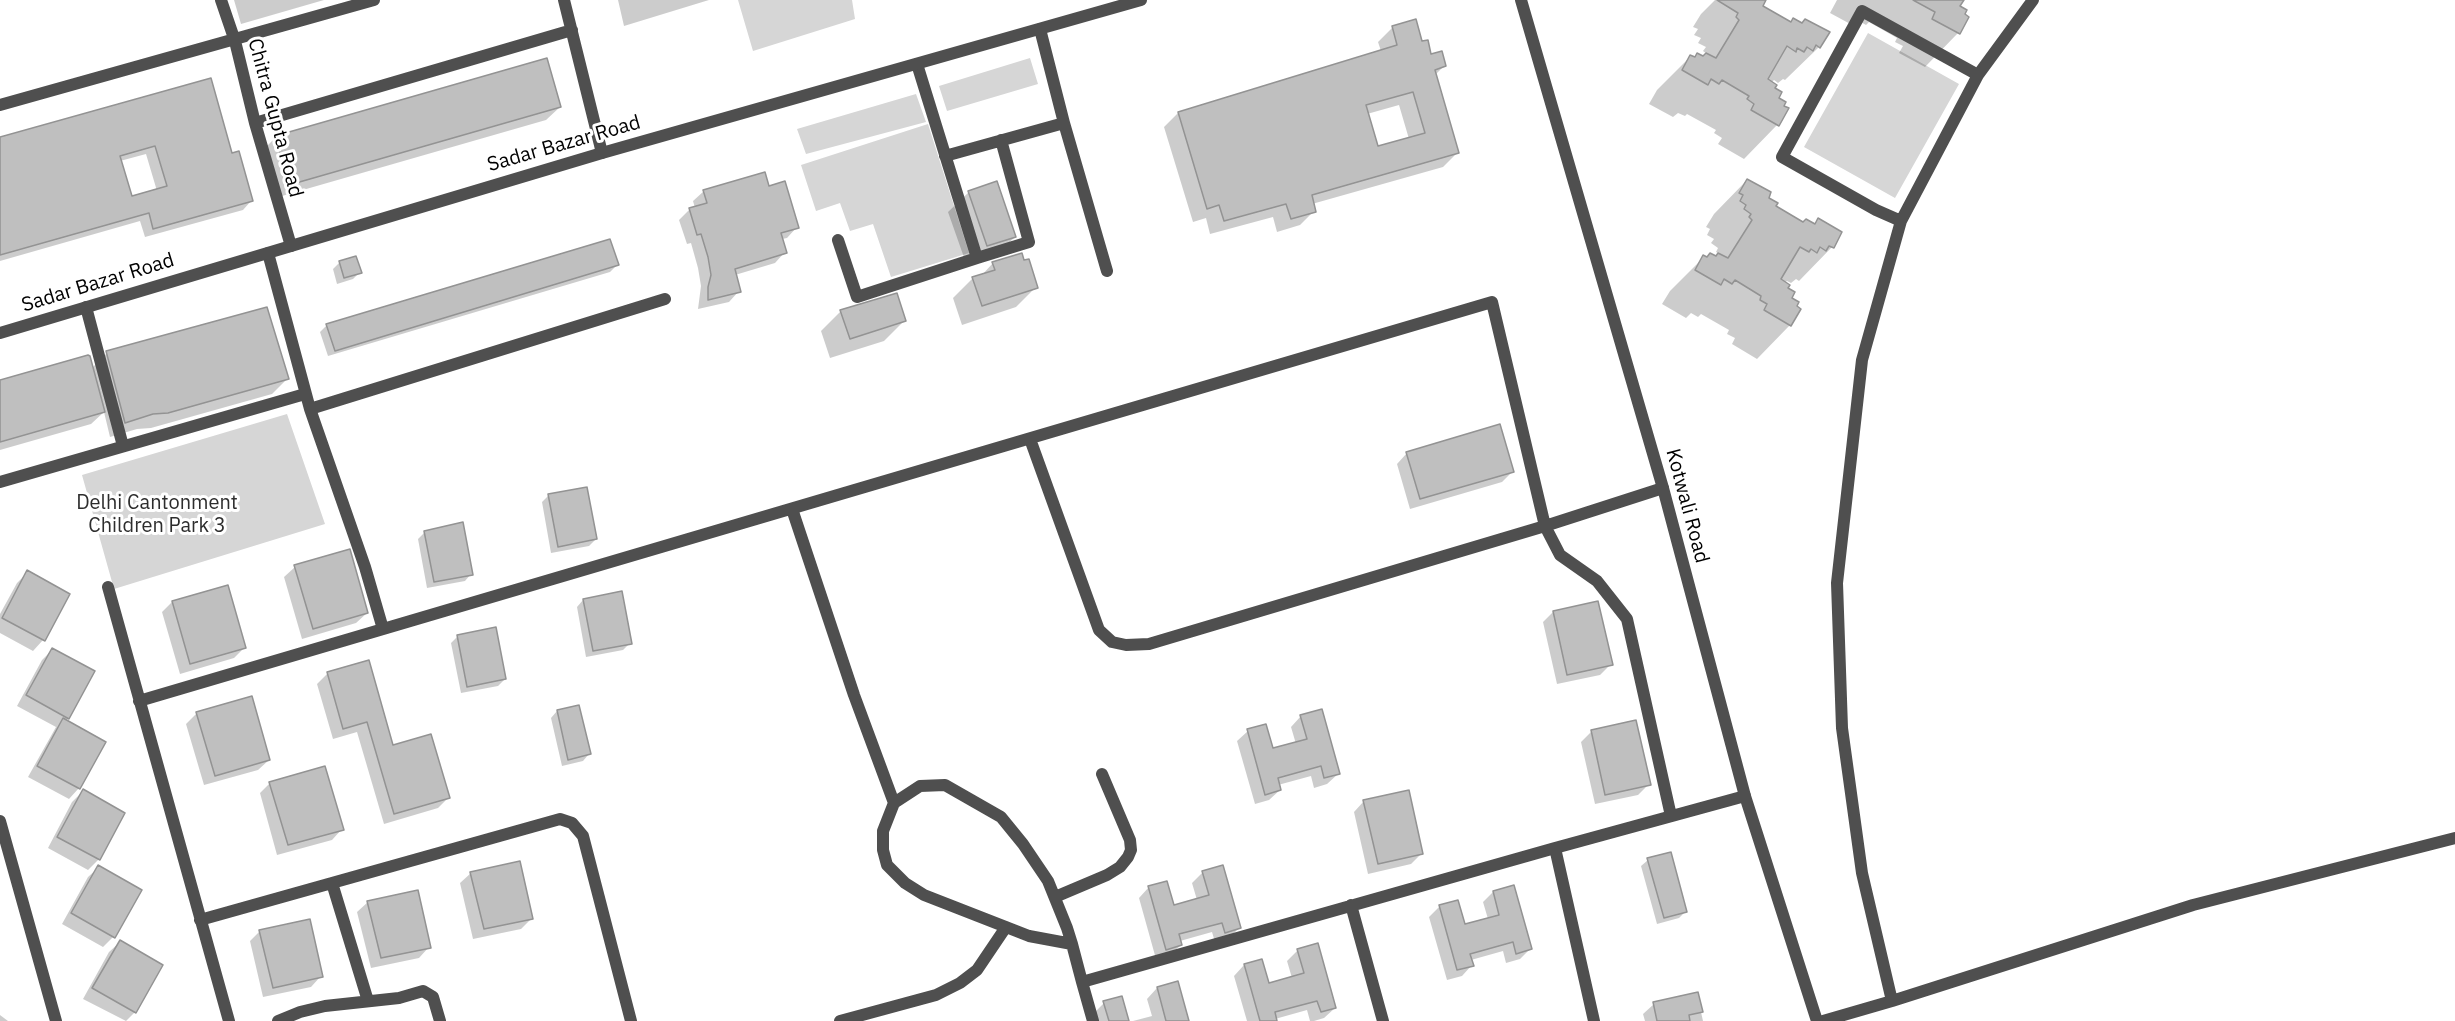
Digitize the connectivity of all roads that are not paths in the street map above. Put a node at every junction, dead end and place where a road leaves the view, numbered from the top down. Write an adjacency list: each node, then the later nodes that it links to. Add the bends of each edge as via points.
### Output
1 (221, 0): 9 (street, Chitra Gupta Road)
2 (374, 0): 9 (street)
3 (564, 0): 8 (street)
4 (1141, 0): 7 (street, Sadar Bazar Road)
5 (1521, 0): 32 (street, Kotwali Road)
6 (2033, 0): 11 (street)
7 (1040, 29): 10 (street, Sadar Bazar Road); 14 (street)
8 (572, 30): 13 (street); 16 (street)
9 (235, 41): 12 (street); 13 (street, Chitra Gupta Road)
10 (917, 64): 16 (street, Sadar Bazar Road); 17 (street)
11 (1978, 75): 18 (street); 18 (street, via 1862,11 1782,157)
12 (0, 105)
13 (255, 123): 20 (street, Chitra Gupta Road)
14 (1064, 123): 15 (street); 23 (street)
15 (1001, 141): 17 (street); 22 (street, via 1029,242)
16 (603, 153): 20 (street, Sadar Bazar Road)
17 (945, 156): 22 (street)
18 (1901, 221): 53 (street, via 1862,360 1837,583 1842,728 1862,873)
19 (838, 240): 22 (street, via 857,297)
20 (291, 246): 21 (street, Sadar Bazar Road)
21 (268, 253): 25 (street, Sadar Bazar Road); 27 (street)
22 (977, 258)
23 (1107, 271)
24 (665, 299): 28 (street)
25 (86, 307): 26 (street, Sadar Bazar Road); 30 (street)
26 (0, 333)
27 (305, 394): 28 (street); 30 (street)
28 (310, 409): 36 (street)
29 (1030, 439): 33 (street); 34 (street, via 1099,630 1112,642 1126,645 1149,644); 34 (street, via 1492,302)
30 (123, 446): 31 (street)
31 (0, 482)
32 (1663, 488): 34 (street); 39 (street, Kotwali Road)
33 (792, 509): 36 (street); 40 (street)
34 (1545, 526): 41 (street, via 1560,555 1597,581 1627,619)
35 (108, 587): 37 (street)
36 (383, 629): 37 (street)
37 (139, 701): 48 (street)
38 (1102, 774): 46 (street, via 1131,850 1120,867)
39 (1745, 796): 41 (street); 63 (street, Kotwali Road)
40 (894, 803): 46 (street, via 920,786 945,785 977,801 1001,816 1048,881); 49 (street, via 883,831 887,865 924,895)
41 (1671, 816): 44 (street)
42 (0, 821): 54 (street)
43 (2455, 838): 53 (street, via 2193,905)
44 (1555, 848): 47 (street); 62 (street)
45 (332, 883): 48 (street); 52 (street); 58 (street, via 560,819 572,823 583,836)
46 (1055, 897): 50 (street)
47 (1351, 906): 51 (street); 61 (street)
48 (200, 920): 55 (street)
49 (1006, 927): 50 (street); 59 (street, via 977,970 960,983 936,995)
50 (1072, 944): 51 (street)
51 (1082, 982): 60 (street)
52 (368, 1001): 56 (street, via 325,1006); 57 (street, via 423,991 433,997)
53 (1892, 1001): 64 (street)
54 (56, 1021)
55 (229, 1021)
56 (278, 1021)
57 (440, 1021)
58 (631, 1021)
59 (840, 1021)
60 (1093, 1021)
61 (1383, 1021)
62 (1594, 1021)
63 (1817, 1021)
64 (1823, 1021)

